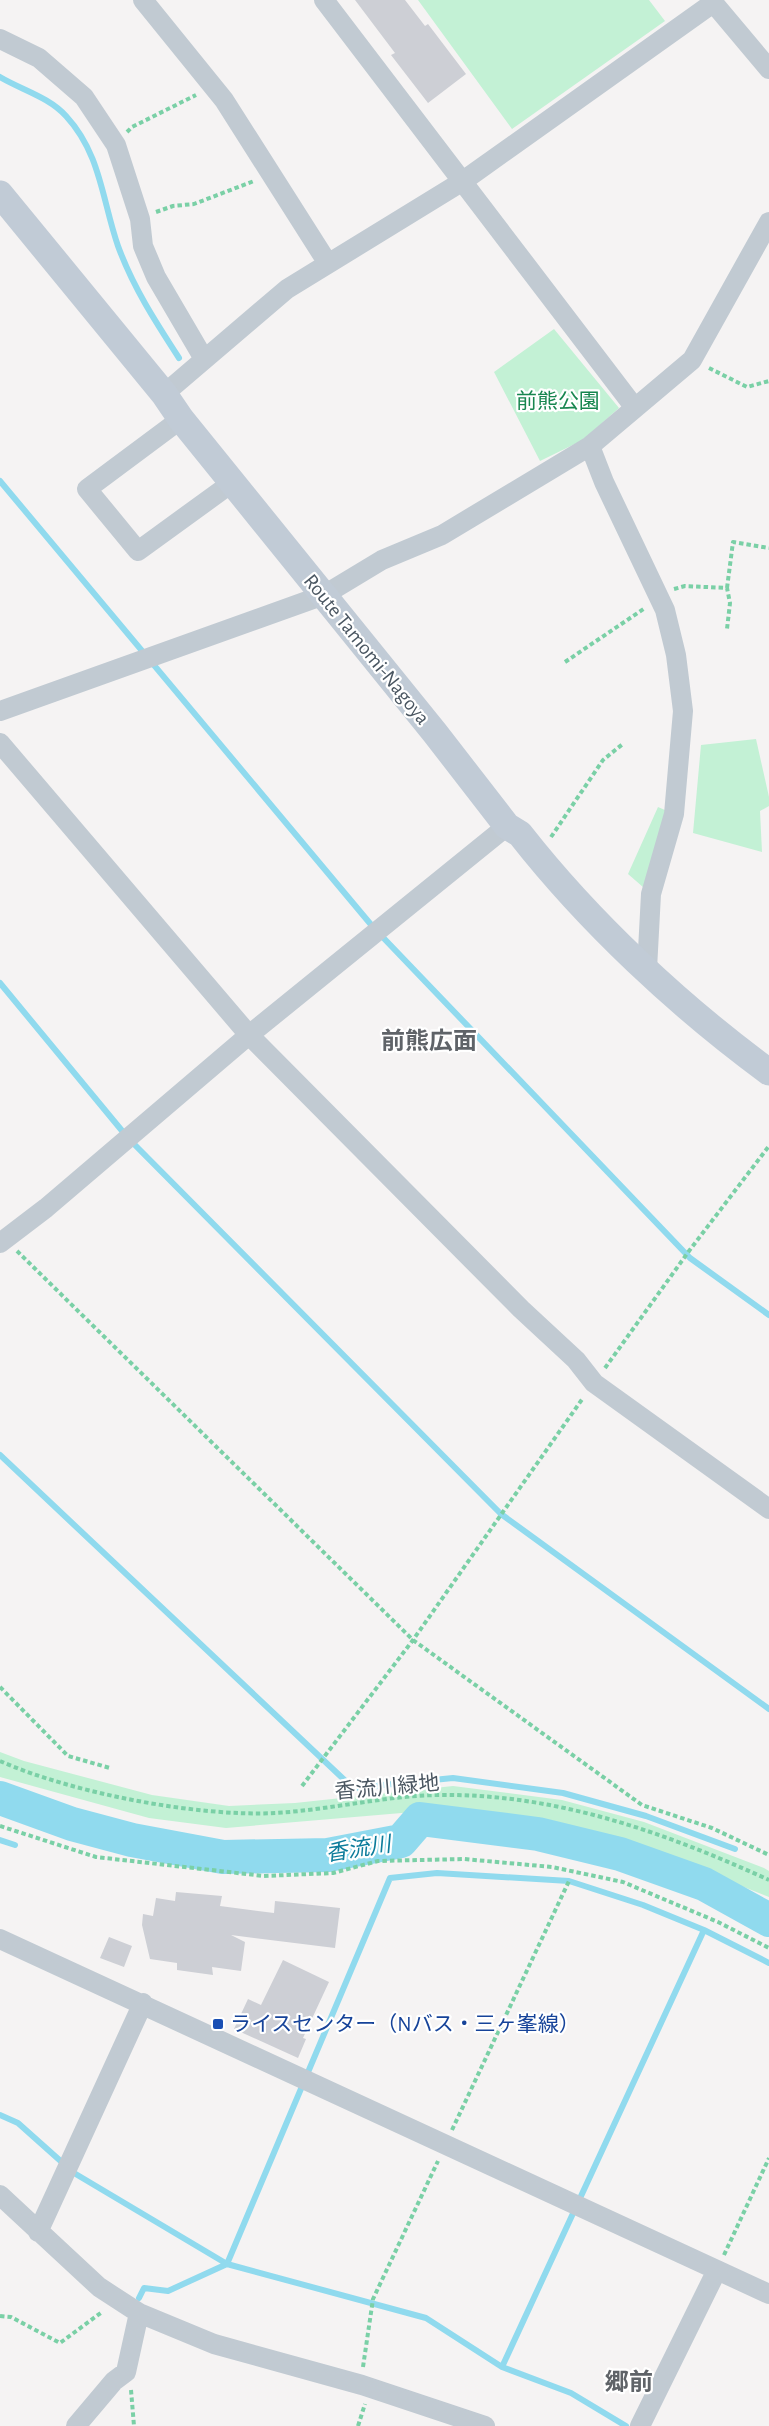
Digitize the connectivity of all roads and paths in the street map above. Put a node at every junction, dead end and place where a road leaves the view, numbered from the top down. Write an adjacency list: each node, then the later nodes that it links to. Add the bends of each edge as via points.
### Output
1 (143, 0): 6 (street)
2 (324, 0): 9 (street)
3 (712, 2): 5 (street); 9 (street)
4 (0, 39): 7 (street, via 39,58 84,97)
5 (769, 69)
6 (213, 87): 7 (path, via 132,127); 8 (street)
7 (116, 145): 11 (street)
8 (271, 174): 11 (path, via 194,204 173,206); 13 (street)
9 (463, 181): 13 (street); 18 (street)
10 (0, 194): 17 (main road, Route Tamomi-Nagoya)
11 (140, 219): 14 (street, via 143,246 156,277)
12 (769, 222): 15 (street)
13 (327, 262): 14 (street, via 287,289)
14 (204, 359): 17 (street)
15 (692, 360): 16 (path, via 747,387); 18 (street)
16 (769, 381)
17 (164, 394): 19 (main road, Route Tamomi-Nagoya)
18 (635, 408): 20 (street)
19 (181, 419): 21 (main road, Route Tamomi-Nagoya); 21 (street, via 87,489 123,534 138,551)
20 (590, 446): 24 (street, via 452,529 382,561); 30 (street, via 664,610 676,655 683,711 674,814 651,894)
21 (233, 482): 24 (main road, Route Tamomi-Nagoya)
22 (769, 548): 23 (path, via 733,542)
23 (727, 588)
24 (324, 595): 25 (street); 28 (main road, Route Tamomi-Nagoya)
25 (0, 711)
26 (0, 743): 31 (street)
27 (624, 743): 29 (path, via 603,760 556,825)
28 (507, 826): 29 (main road, Route Tamomi-Nagoya, via 520,834); 31 (street)
29 (540, 859): 30 (main road, Route Tamomi-Nagoya)
30 (647, 969): 32 (main road, Route Tamomi-Nagoya)
31 (249, 1035): 34 (street, via 53,1202); 35 (street, via 576,1360)
32 (769, 1072)
33 (769, 1146): 35 (path)
34 (1, 1239): 37 (path)
35 (594, 1383): 36 (street); 37 (path)
36 (769, 1509)
37 (413, 1640): 41 (path); 43 (path, via 642,1805 712,1828)
38 (0, 1687): 40 (path, via 68,1756)
39 (0, 1761): 44 (path, 香流川緑地, via 19,1770 100,1791 229,1814 276,1813 437,1795 538,1801 649,1830)
40 (110, 1768)
41 (302, 1786)
42 (0, 1826): 46 (path, via 96,1857 264,1876 333,1873 378,1861 464,1859 552,1867 623,1882)
43 (769, 1855)
44 (769, 1880)
45 (0, 1939): 47 (street)
46 (769, 1948)
47 (143, 2003): 50 (street); 51 (street)
48 (769, 2158): 51 (path)
49 (0, 2195): 50 (street)
50 (38, 2232): 53 (street, via 99,2287)
51 (717, 2270): 52 (street); 59 (street)
52 (769, 2294)
53 (139, 2313): 54 (path, via 102,2312 60,2343 11,2317); 55 (street); 58 (street, via 214,2344 362,2385)
54 (0, 2316)
55 (126, 2372): 56 (street); 57 (path)
56 (76, 2426)
57 (134, 2426)
58 (485, 2426)
59 (640, 2426)

